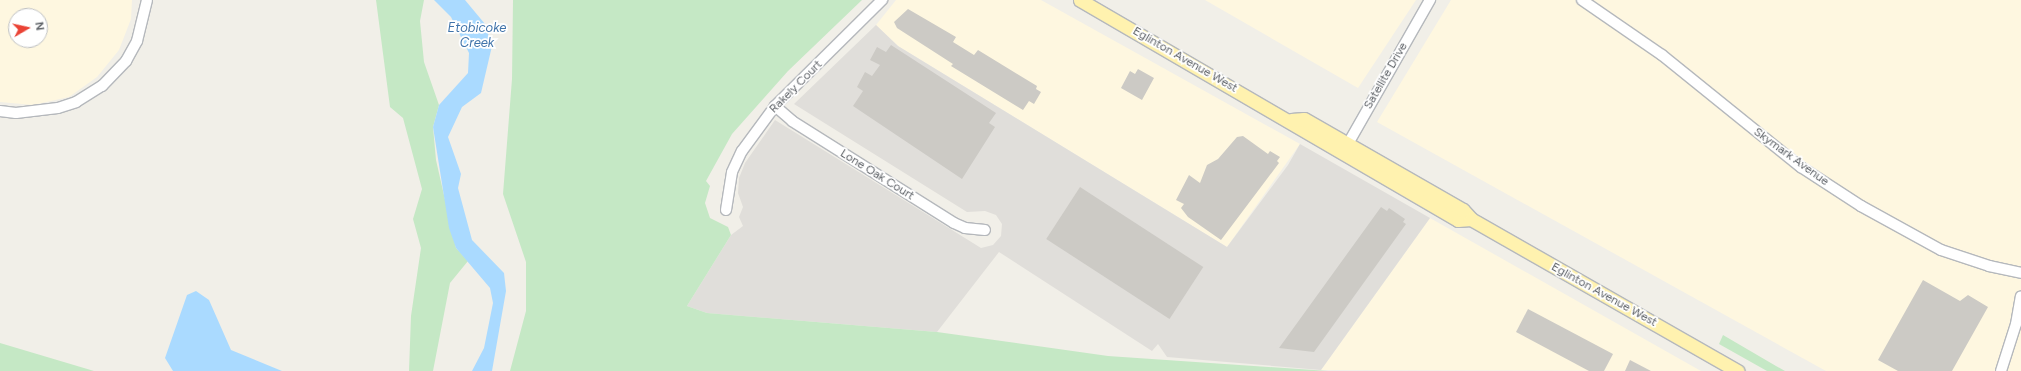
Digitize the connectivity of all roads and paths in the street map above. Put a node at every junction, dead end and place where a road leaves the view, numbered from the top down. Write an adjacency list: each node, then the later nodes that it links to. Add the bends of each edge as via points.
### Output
1 (147, 0): 7 (street, via 137,41 126,61 102,86 76,102 58,108 23,113)
2 (882, 0): 6 (street, Rakely Court)
3 (1080, 0): 8 (main road, Eglinton Avenue West, via 1290,120 1296,127)
4 (1430, 0): 8 (street, Satellite Drive)
5 (1582, 0): 11 (street, Skymark Avenue, via 1662,55 1801,167 1861,206 1941,250 1988,266)
6 (774, 106): 9 (street, Rakely Court, via 742,151 732,172); 10 (street, Lone Oak Court, via 792,121 954,223 965,228)
7 (0, 111)
8 (1345, 149): 13 (main road, Eglinton Avenue West, via 1463,210 1471,219)
9 (726, 210)
10 (985, 230)
11 (2021, 273)
12 (2021, 296): 14 (street, via 2016,324)
13 (1738, 371)
14 (2001, 371)

